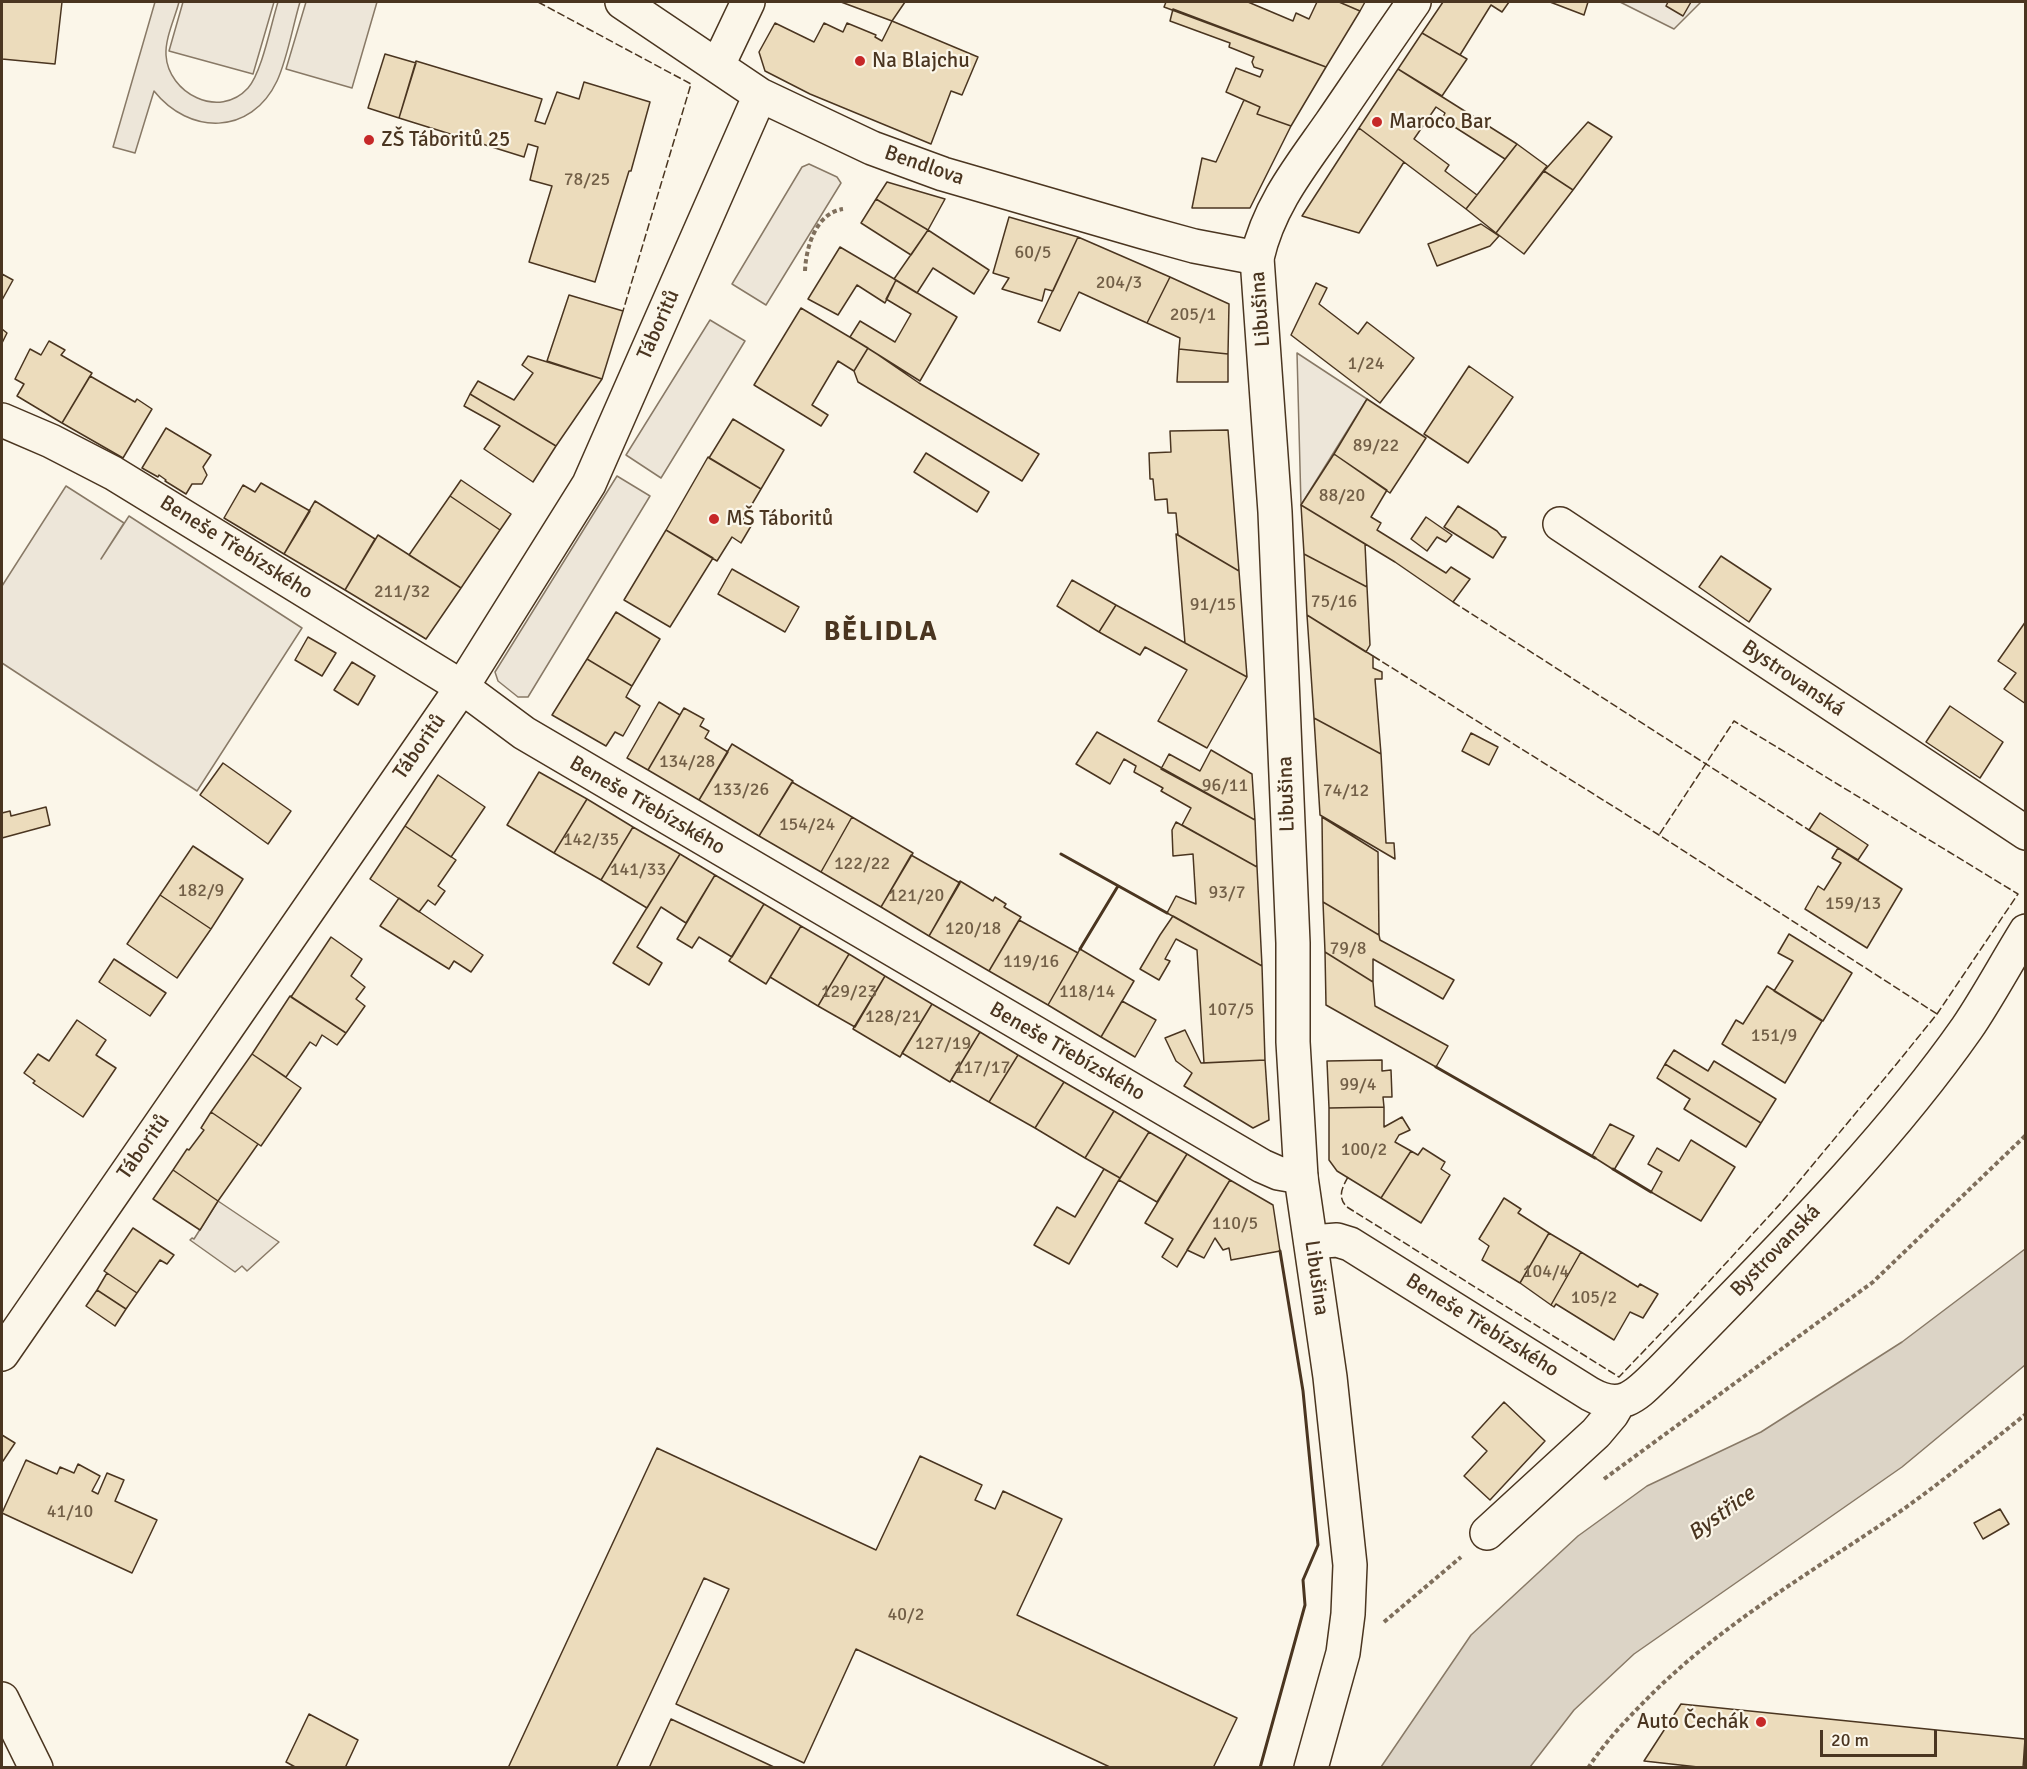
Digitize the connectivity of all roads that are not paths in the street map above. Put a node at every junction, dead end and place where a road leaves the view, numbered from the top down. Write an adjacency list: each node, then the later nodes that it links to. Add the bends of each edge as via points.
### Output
1 (622, 2): 4 (street, Bendlova)
2 (748, 2): 4 (street)
3 (1414, 2): 6 (street, Libušina, via 1298,170 1266,227)
4 (718, 65): 5 (street, Bendlova)
5 (760, 95): 6 (street, Bendlova, via 872,148 943,174 1163,238); 9 (street, Táboritů, via 589,484)
6 (1257, 258): 12 (street, Libušina, via 1275,512)
7 (2, 420): 9 (street, Beneše Třebízského, via 113,473)
8 (1560, 524): 10 (street, Bystrovanská)
9 (462, 687): 12 (street, Beneše Třebízského, via 524,733 1204,1132 1271,1170); 14 (street, Táboritů)
10 (2025, 833)
11 (2025, 931): 15 (street, Bystrovanská, via 1968,1027 1896,1118 1824,1201 1661,1371 1634,1396)
12 (1301, 1177): 13 (street, Libušina)
13 (1311, 1242): 15 (street, Beneše Třebízského, via 1337,1240 1350,1244 1590,1395); 19 (street, Libušina, via 1350,1565 1343,1653)
14 (2, 1354)
15 (1619, 1402): 16 (street, Bystrovanská, via 1596,1433)
16 (1487, 1533)
17 (2, 1699): 18 (street)
18 (36, 1767)
19 (1311, 1767)

